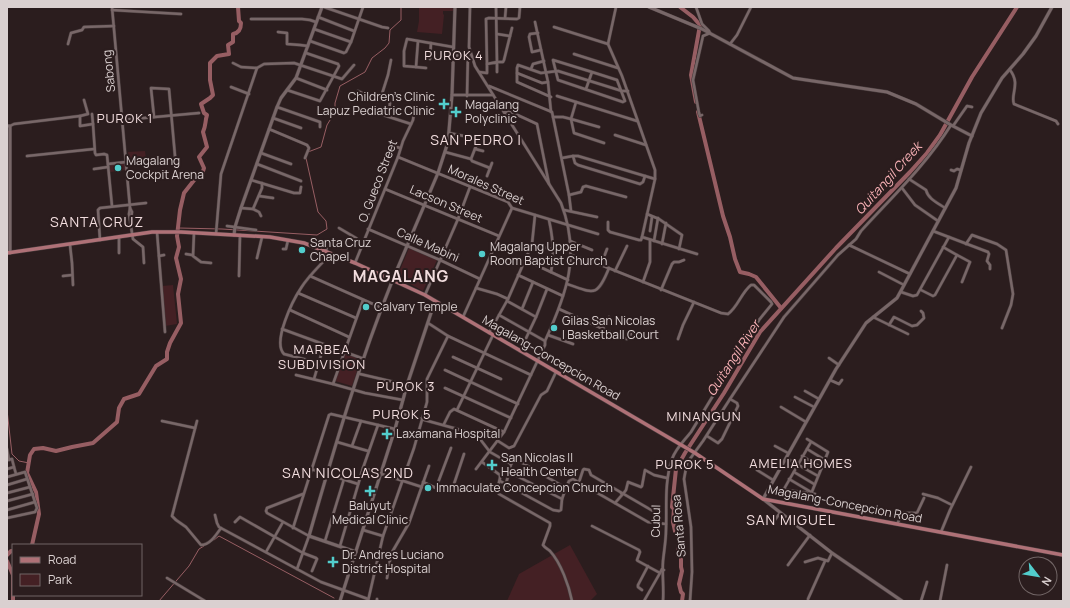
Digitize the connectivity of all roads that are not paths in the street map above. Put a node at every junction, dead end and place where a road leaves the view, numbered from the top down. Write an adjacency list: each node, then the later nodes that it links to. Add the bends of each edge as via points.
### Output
1 (323, 7): 15 (street); 19 (street)
2 (363, 7): 19 (street)
3 (455, 7): 41 (street)
4 (470, 7): 43 (street)
5 (496, 7): 16 (street)
6 (506, 7): 17 (street)
7 (520, 7): 17 (street, via 518,18)
8 (616, 7): 38 (street)
9 (650, 7): 30 (street)
10 (696, 7): 30 (street, via 702,24)
11 (751, 7): 39 (street, via 738,35)
12 (112, 8): 14 (street); 22 (street, Sabong)
13 (1050, 8): 60 (street, via 1036,36)
14 (181, 14)
15 (318, 17): 20 (street); 27 (street)
16 (496, 18): 17 (street); 31 (street); 52 (street, via 489,18 486,21)
17 (505, 18)
18 (251, 19): 20 (street, via 302,19)
19 (358, 19): 24 (street); 27 (street)
20 (316, 22): 26 (street)
21 (535, 22): 29 (street)
22 (114, 26): 37 (street, via 84,27 71,33); 104 (street, Sabong)
23 (554, 27): 38 (street)
24 (388, 28)
25 (512, 28): 32 (street)
26 (314, 29): 33 (street); 35 (street)
27 (354, 31): 35 (street)
28 (278, 32): 40 (street, via 287,33 287,44)
29 (538, 32): 42 (street); 42 (street, via 530,34 529,37 532,52)
30 (710, 33): 39 (street); 96 (street, via 703,36 694,80 699,113)
31 (497, 34): 32 (street); 50 (street)
32 (510, 36): 50 (street, via 503,62)
33 (310, 41): 35 (street, via 344,52 348,50); 40 (street)
34 (418, 41): 36 (street); 55 (street); 55 (street, via 406,40 404,63 405,66)
35 (351, 42)
36 (432, 43): 41 (street); 47 (street)
37 (68, 44)
38 (608, 44): 58 (street)
39 (730, 44): 109 (street, via 793,78 887,92 913,103)
40 (308, 46): 44 (street)
41 (453, 47): 46 (street)
42 (541, 50): 49 (street)
43 (469, 51): 46 (street); 62 (street); 82 (street)
44 (306, 52): 53 (street); 67 (street, via 339,65)
45 (574, 54): 58 (street)
46 (453, 56): 80 (street)
47 (430, 59)
48 (391, 60): 84 (street)
49 (544, 61): 59 (street, via 532,64); 64 (street)
50 (497, 62): 52 (street); 63 (street)
51 (233, 63): 56 (street, via 241,67)
52 (487, 64): 62 (street, via 487,73)
53 (301, 65): 56 (street, via 264,64); 67 (street); 68 (street)
54 (354, 65): 67 (street, via 344,78)
55 (416, 67): 57 (street)
56 (257, 68): 79 (street)
57 (426, 68)
58 (619, 68): 78 (street)
59 (531, 69): 64 (street); 66 (street, via 519,64)
60 (1010, 70): 108 (street, via 1016,86 1012,99 1014,104); 117 (street, via 987,103)
61 (555, 71): 64 (street); 65 (street, via 553,60); 69 (street); 73 (street, via 558,80)
62 (479, 72): 71 (street)
63 (497, 72)
64 (546, 72): 70 (street)
65 (592, 72): 69 (street); 77 (street, via 617,80)
66 (517, 73): 70 (street, via 542,83); 85 (street, via 517,83)
67 (334, 76): 75 (street)
68 (296, 78): 74 (street); 75 (street)
69 (589, 80): 73 (street); 77 (street)
70 (548, 82): 85 (street)
71 (488, 86): 81 (street); 92 (street)
72 (231, 88): 79 (street)
73 (586, 89): 77 (street, via 624,101)
74 (287, 90): 75 (street, via 320,101); 89 (street)
75 (327, 90)
76 (358, 90): 84 (street)
77 (622, 91): 78 (street)
78 (628, 91): 105 (street)
79 (249, 94): 187 (street, via 221,174)
80 (452, 95): 82 (street); 115 (street)
81 (493, 95): 82 (street); 91 (street)
82 (467, 96)
83 (557, 96): 87 (street)
84 (381, 97): 99 (street, via 390,102)
85 (551, 97): 92 (street)
86 (84, 100): 97 (street, via 88,114)
87 (576, 102): 103 (street); 105 (street)
88 (415, 106): 107 (street, O. Gueco Street)
89 (277, 107): 101 (street); 111 (street, via 320,122)
90 (972, 107): 109 (street, Santa Rosa, via 967,106)
91 (504, 112): 151 (street); 151 (street, via 511,112 537,124)
92 (552, 112): 102 (street)
93 (199, 113): 98 (street)
94 (92, 114): 106 (street)
95 (380, 114): 99 (street)
96 (702, 115)
97 (80, 116): 106 (street, via 80,126); 110 (street)
98 (172, 116): 100 (street); 100 (street, via 169,89 152,87); 138 (street)
99 (389, 116): 107 (street)
100 (154, 117): 104 (street)
101 (273, 118): 113 (street); 114 (street)
102 (553, 118): 103 (street); 131 (street)
103 (570, 119): 112 (street); 119 (street, via 574,133)
104 (122, 120): 133 (street, Sabong)
105 (638, 121): 120 (street)
106 (93, 124): 122 (street)
107 (412, 124): 121 (street, O. Gueco Street)
108 (1058, 124)
109 (951, 125): 117 (street); 147 (street, Santa Rosa)
110 (9, 126): 221 (street)
111 (320, 127)
112 (599, 127)
113 (301, 128)
114 (269, 129): 126 (street); 130 (street, via 307,144 310,148)
115 (449, 133): 123 (street, via 477,139); 125 (street)
116 (615, 135): 120 (street)
117 (972, 136): 142 (street)
118 (393, 142): 121 (street, via 394,146)
119 (604, 143)
120 (647, 145): 146 (street, via 656,170)
121 (400, 148): 129 (street, O. Gueco Street)
122 (94, 149): 127 (street); 137 (street, via 96,154 106,155)
123 (475, 149): 124 (street); 132 (street)
124 (484, 151)
125 (445, 152): 132 (street); 143 (street)
126 (261, 153): 135 (street); 136 (street)
127 (27, 156)
128 (573, 156): 131 (street); 145 (street); 145 (street, via 578,165 640,184)
129 (398, 157): 143 (street, Morales Street); 154 (street, O. Gueco Street)
130 (305, 158)
131 (562, 158): 156 (street)
132 (471, 159): 140 (street)
133 (126, 162): 137 (street); 163 (street, Sabong)
134 (492, 163): 140 (street)
135 (257, 164): 148 (street); 149 (street)
136 (291, 164)
137 (108, 165): 139 (street); 162 (street)
138 (176, 167)
139 (94, 168)
140 (490, 168): 144 (street)
141 (951, 170): 142 (street)
142 (962, 170): 166 (street)
143 (438, 173): 153 (street, Morales Street); 161 (street)
144 (487, 176)
145 (645, 176): 146 (street)
146 (655, 179): 170 (street)
147 (910, 179): 155 (street, Santa Rosa); 166 (street)
148 (251, 180): 150 (street); 164 (street)
149 (301, 181)
150 (262, 183): 152 (street, via 296,193 300,193); 157 (street)
151 (549, 185): 168 (street)
152 (301, 187)
153 (470, 187): 165 (street, Morales Street, via 508,202); 175 (street)
154 (385, 188): 161 (street, Lacson Street); 184 (street, O. Gueco Street)
155 (902, 188): 178 (street, via 915,206); 211 (street, Santa Rosa)
156 (569, 195): 158 (street, via 581,192 586,186); 169 (street)
157 (259, 196): 159 (street); 167 (street)
158 (626, 197)
159 (274, 198)
160 (146, 203): 163 (street)
161 (425, 204): 175 (street, Lacson Street); 212 (street)
162 (112, 206): 163 (street); 200 (street, via 99,209)
163 (130, 206): 193 (street, Sabong)
164 (241, 208): 167 (street); 185 (street)
165 (512, 208): 171 (street, Morales Street); 195 (street)
166 (945, 208): 178 (street)
167 (253, 209): 172 (street)
168 (564, 210): 169 (street); 182 (street)
169 (571, 211): 173 (street)
170 (647, 214): 174 (street); 197 (street)
171 (535, 215): 177 (street, Morales Street); 207 (street)
172 (261, 216)
173 (597, 217)
174 (652, 217): 176 (street); 188 (street)
175 (458, 218): 195 (street, Lacson Street); 232 (street)
176 (658, 218): 180 (street); 204 (street)
177 (549, 219): 182 (street, Morales Street); 219 (street)
178 (938, 221): 189 (street)
179 (608, 222): 197 (street, via 608,230 612,233 639,240)
180 (666, 223): 208 (street); 217 (street, via 682,235)
181 (227, 226): 185 (street)
182 (568, 226): 192 (street, Morales Street); 203 (street)
183 (339, 228): 206 (street)
184 (368, 229): 206 (street, O. Gueco Street); 212 (street, Calle Mabini)
185 (235, 230): 186 (street); 187 (main road, Magalang-Concepcion Road); 194 (main road, Magalang-Concepcion Road)
186 (256, 230)
187 (216, 231): 191 (main road, Magalang-Concepcion Road)
188 (650, 231)
189 (933, 231): 198 (street); 244 (street)
190 (157, 232): 191 (main road, Magalang-Concepcion Road); 193 (main road, Magalang-Concepcion Road); 230 (street)
191 (194, 233): 227 (street)
192 (598, 234)
193 (132, 235): 199 (main road, Magalang-Concepcion Road); 235 (street, via 144,250)
194 (240, 235): 196 (main road, Magalang-Concepcion Road); 248 (street)
195 (499, 236): 250 (street)
196 (262, 237): 201 (main road, Magalang-Concepcion Road); 231 (street)
197 (642, 237): 202 (street)
198 (948, 237): 209 (street); 214 (street)
199 (119, 238): 200 (main road, Magalang-Concepcion Road); 222 (street)
200 (100, 240): 210 (main road, Magalang-Concepcion Road)
201 (289, 240): 215 (street, via 286,249); 218 (main road, Magalang-Concepcion Road)
202 (650, 240): 204 (street); 254 (street, via 650,264)
203 (570, 241): 220 (street); 228 (street)
204 (654, 241): 208 (street)
205 (329, 242): 218 (street)
206 (363, 244): 236 (street, O. Gueco Street)
207 (532, 244): 219 (street); 233 (street)
208 (662, 244): 217 (street)
209 (966, 244): 240 (street, via 989,253 987,261); 285 (street, via 972,235 1006,250 1013,294)
210 (70, 245): 221 (main road, Magalang-Concepcion Road); 245 (street)
211 (850, 245): 244 (street); 327 (street, Santa Rosa, via 838,255 784,317)
212 (407, 246): 232 (street, Calle Mabini); 251 (street)
213 (627, 246): 241 (street)
214 (944, 247): 229 (street); 262 (street)
215 (283, 249)
216 (607, 249): 238 (street)
217 (679, 249): 225 (street)
218 (326, 250): 223 (main road, Magalang-Concepcion Road)
219 (554, 250): 242 (street)
220 (592, 250)
221 (9, 253)
222 (119, 253)
223 (332, 253): 236 (main road, Magalang-Concepcion Road); 249 (street)
224 (186, 254): 227 (street)
225 (697, 254)
226 (164, 255): 230 (street)
227 (192, 255): 237 (street, via 201,262)
228 (571, 255): 238 (street); 252 (street)
229 (957, 255): 255 (street, via 970,262); 262 (street, via 935,296)
230 (159, 256): 287 (street)
231 (258, 258)
232 (440, 260): 250 (street, Calle Mabini); 265 (street)
233 (525, 260): 242 (street); 246 (street)
234 (684, 260): 261 (street, via 672,264)
235 (144, 263)
236 (355, 263): 251 (main road, Magalang-Concepcion Road)
237 (211, 264)
238 (601, 265): 239 (street)
239 (609, 268): 241 (street); 256 (street, via 602,285 593,291)
240 (990, 269)
241 (615, 271): 254 (street)
242 (551, 272): 252 (street)
243 (879, 272): 258 (street)
244 (910, 274): 258 (street)
245 (72, 275): 247 (street); 257 (street)
246 (518, 275): 253 (street); 268 (street)
247 (63, 276)
248 (239, 276)
249 (310, 276): 264 (street); 267 (street)
250 (480, 278): 259 (street)
251 (393, 279): 265 (main road, Magalang-Concepcion Road); 271 (street)
252 (568, 280): 256 (street)
253 (533, 282): 260 (street); 272 (street)
254 (643, 282): 261 (street)
255 (962, 282)
256 (567, 284): 266 (street)
257 (72, 285)
258 (904, 285): 263 (street)
259 (476, 288): 268 (street); 281 (street)
260 (547, 289): 266 (street); 277 (street)
261 (661, 290): 270 (street)
262 (920, 290): 263 (street, via 916,296)
263 (901, 292): 279 (street, via 894,301)
264 (298, 293): 274 (street); 280 (street)
265 (424, 295): 269 (main road, Magalang-Concepcion Road)
266 (563, 296): 273 (street)
267 (363, 300): 271 (street); 280 (street)
268 (507, 300): 272 (street); 276 (street)
269 (434, 301): 281 (main road, Magalang-Concepcion Road); 282 (street)
270 (694, 302): 296 (street); 352 (street, via 721,314 728,314 742,295 754,285 771,302 771,306 759,320)
271 (382, 308): 305 (street)
272 (522, 309): 277 (street)
273 (559, 309): 284 (street); 293 (street)
274 (290, 310): 286 (street); 295 (street)
275 (921, 311): 283 (street, via 924,318 917,325 912,326 894,317)
276 (499, 315): 288 (street); 289 (street)
277 (536, 317): 288 (street)
278 (609, 317): 284 (street)
279 (872, 317): 283 (street); 308 (street)
280 (356, 318): 295 (street)
281 (463, 318): 289 (main road, Magalang-Concepcion Road)
282 (428, 323): 294 (street); 321 (street)
283 (889, 325): 291 (street)
284 (603, 328): 290 (street, via 627,339)
285 (1002, 328)
286 (282, 329): 299 (street); 307 (street, via 282,352)
287 (165, 332)
288 (529, 332): 297 (street); 300 (street)
289 (489, 333): 292 (main road, Magalang-Concepcion Road)
290 (631, 334)
291 (908, 334)
292 (494, 335): 300 (main road, Magalang-Concepcion Road); 302 (street)
293 (548, 335): 297 (street); 298 (street)
294 (448, 336): 302 (street); 337 (street, via 427,380 428,396)
295 (350, 337): 301 (street)
296 (678, 339)
297 (545, 341): 306 (street)
298 (573, 344)
299 (324, 345): 301 (street); 307 (street)
300 (520, 351): 306 (main road, Magalang-Concepcion Road)
301 (344, 352): 305 (street); 320 (street)
302 (485, 352): 309 (street); 314 (street)
303 (453, 357): 309 (street)
304 (829, 358): 308 (street)
305 (364, 359): 312 (street)
306 (537, 362): 311 (main road, Magalang-Concepcion Road); 314 (street)
307 (319, 364): 315 (street)
308 (839, 365): 317 (street)
309 (477, 368): 316 (street); 319 (street)
310 (445, 370): 319 (street)
311 (556, 372): 349 (street, via 547,391 540,395 514,446 509,448); 352 (main road, Magalang-Concepcion Road)
312 (360, 374): 321 (street); 323 (street)
313 (296, 375): 315 (street)
314 (531, 375): 330 (street)
315 (314, 379): 320 (street)
316 (501, 379)
317 (830, 380): 318 (street, via 839,384); 328 (street)
318 (842, 380)
319 (470, 382): 325 (street); 330 (street)
320 (333, 384): 323 (street)
321 (407, 385): 329 (street)
322 (445, 388): 325 (street)
323 (354, 390): 329 (street); 335 (street)
324 (805, 391): 328 (street)
325 (463, 396): 333 (street); 336 (street)
326 (795, 397): 332 (street)
327 (730, 398): 347 (street, Santa Rosa); 347 (street, via 738,405 722,439 718,443)
328 (819, 399): 332 (street)
329 (403, 400): 334 (street)
330 (518, 404): 336 (street)
331 (781, 407): 341 (street)
332 (814, 407): 341 (street)
333 (456, 410): 342 (street, via 452,410); 346 (street)
334 (399, 412): 337 (street); 345 (street)
335 (345, 417): 340 (street); 350 (street); 376 (street, via 329,415)
336 (511, 418): 346 (street)
337 (422, 419): 342 (street); 390 (street)
338 (162, 421): 344 (street)
339 (197, 421): 344 (street)
340 (360, 421): 343 (street); 353 (street)
341 (806, 422): 361 (street)
342 (444, 424): 359 (street, via 478,437)
343 (378, 425): 345 (street); 358 (street)
344 (195, 428): 430 (street, via 172,516 186,527 201,545 211,541)
345 (395, 429): 381 (street)
346 (504, 432): 349 (street)
347 (707, 436): 360 (street, Santa Rosa)
348 (808, 439): 351 (street)
349 (498, 441): 359 (street)
350 (337, 442): 353 (street); 383 (street)
351 (811, 442): 357 (street); 366 (street, via 828,452)
352 (681, 445): 360 (main road, Magalang-Concepcion Road); 386 (street, Cubul, via 672,459)
353 (352, 446): 358 (street)
354 (775, 446): 361 (street)
355 (451, 448): 401 (street)
356 (7, 449): 365 (street)
357 (806, 449): 363 (street); 366 (street)
358 (368, 451): 373 (street)
359 (490, 452): 367 (street); 368 (street)
360 (693, 452): 414 (main road, Magalang-Concepcion Road); 466 (street, Santa Rosa, via 686,465 684,479 691,527)
361 (788, 453): 364 (street)
362 (464, 454): 401 (street, via 452,490)
363 (802, 456): 369 (street); 374 (street)
364 (786, 458): 369 (street); 391 (street)
365 (8, 460): 371 (street, via 12,459)
366 (825, 460): 374 (street)
367 (482, 462): 377 (street); 392 (street, via 498,473)
368 (512, 464): 379 (street); 402 (street, via 515,460 519,461)
369 (798, 464): 380 (street); 384 (street)
370 (429, 466): 393 (street)
371 (14, 467): 375 (street); 382 (street)
372 (971, 467): 418 (street)
373 (363, 468): 381 (street); 395 (street)
374 (822, 468): 384 (street)
375 (7, 469)
376 (311, 469): 383 (street); 409 (street)
377 (476, 469)
378 (757, 470): 391 (street)
379 (509, 472): 396 (street); 413 (street)
380 (794, 472): 388 (street); 397 (street)
381 (380, 473): 390 (street); 432 (street)
382 (16, 474): 385 (street); 389 (street, via 25,472)
383 (326, 474): 387 (street); 435 (street)
384 (818, 476): 397 (street)
385 (7, 477)
386 (667, 478): 406 (street, via 645,470 642,487 628,482 626,490); 427 (street, Cubul)
387 (344, 479): 395 (street); 438 (street)
388 (789, 479): 404 (street); 407 (street)
389 (28, 480): 398 (street); 399 (street)
390 (402, 480): 400 (street); 436 (street)
391 (773, 480): 414 (street)
392 (500, 481): 396 (street); 463 (street, via 497,492 550,523 543,545 550,551 560,568)
393 (423, 482): 400 (street); 401 (street)
394 (579, 482): 402 (street, via 571,479); 406 (street, via 582,472 586,469 591,475); 417 (street)
395 (358, 484): 439 (street)
396 (506, 484): 413 (street, via 553,510 561,510)
397 (814, 484): 407 (street)
398 (7, 485)
399 (30, 487): 405 (street); 408 (street)
400 (422, 487): 455 (street, via 409,523 391,554)
401 (436, 488)
402 (566, 488): 413 (street)
403 (779, 489): 404 (street)
404 (784, 489): 407 (street)
405 (7, 493)
406 (622, 493): 417 (street); 425 (street, via 653,511)
407 (811, 493): 410 (street)
408 (33, 494): 415 (street); 416 (street)
409 (304, 494): 424 (street, via 267,508 266,512); 431 (street)
410 (815, 494)
411 (923, 494): 418 (street)
412 (924, 498): 428 (street, via 916,514 903,512)
413 (562, 499)
414 (763, 499): 420 (street); 428 (main road, Magalang-Concepcion Road)
415 (7, 502)
416 (35, 502): 419 (street); 422 (street, via 35,512)
417 (615, 503): 425 (street, via 648,522)
418 (952, 505): 433 (street)
419 (7, 510)
420 (780, 513): 426 (street); 434 (street)
421 (215, 515): 430 (street, via 217,525)
422 (7, 518)
423 (235, 522): 437 (street, via 240,517)
424 (284, 522): 431 (street); 437 (street)
425 (653, 522): 427 (street)
426 (774, 522)
427 (666, 524): 451 (street, Cubul)
428 (897, 524): 433 (main road, Magalang-Concepcion Road)
429 (592, 526): 449 (street, via 639,550 637,560)
430 (221, 528): 440 (street)
431 (293, 528): 435 (street)
432 (362, 530): 436 (street); 441 (street)
433 (940, 532): 444 (main road, Magalang-Concepcion Road)
434 (810, 535): 443 (street); 447 (street)
435 (309, 536): 438 (street); 442 (street)
436 (383, 536): 460 (street)
437 (275, 537): 440 (street); 442 (street)
438 (325, 541): 439 (street)
439 (340, 546): 441 (street)
440 (266, 552): 450 (street)
441 (356, 552): 458 (street)
442 (303, 553): 450 (street); 452 (street, via 316,558)
443 (832, 553): 445 (street, via 828,561); 467 (street)
444 (1063, 555)
445 (825, 561): 446 (street, via 818,558); 459 (street)
446 (805, 562)
447 (788, 564)
448 (947, 565): 469 (street)
449 (648, 566): 453 (street); 457 (street, via 638,585)
450 (297, 569): 458 (street)
451 (664, 570): 453 (street); 465 (street, Cubul)
452 (312, 571)
453 (660, 573): 464 (street)
454 (167, 578): 461 (street)
455 (387, 578)
456 (928, 582): 468 (street)
457 (642, 590)
458 (343, 591): 460 (street); 462 (street)
459 (808, 599)
460 (368, 600)
461 (206, 601)
462 (340, 601)
463 (572, 601)
464 (644, 601)
465 (663, 601)
466 (690, 601)
467 (902, 601)
468 (922, 601)
469 (940, 601)

